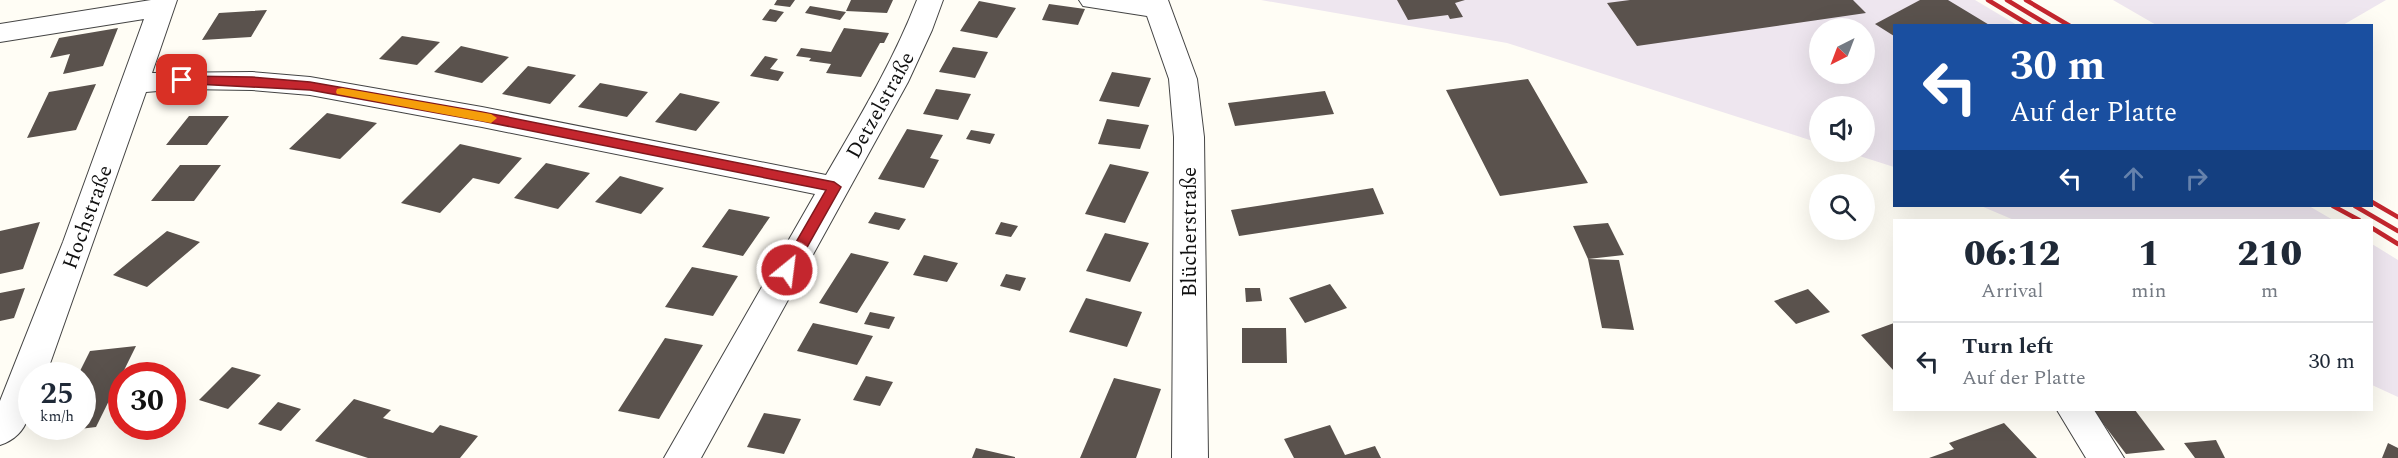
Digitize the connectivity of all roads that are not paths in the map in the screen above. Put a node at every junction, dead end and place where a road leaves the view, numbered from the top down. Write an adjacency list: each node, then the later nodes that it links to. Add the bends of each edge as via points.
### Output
1 (930, 0): 7 (street, Detzelstraße, via 894,82)
2 (1092, 0): 4 (street, Blücherstraße)
3 (163, 4): 5 (street); 6 (street, Hochstraße)
4 (1158, 5): 11 (street, Blücherstraße, via 1184,79 1189,137)
5 (0, 33)
6 (135, 83): 7 (street, via 194,80 310,86); 9 (street, Hochstraße, via 18,404)
7 (834, 187): 10 (street, Detzelstraße)
8 (2075, 411): 12 (street)
9 (0, 430)
10 (682, 458)
11 (1190, 458)
12 (2106, 458)

